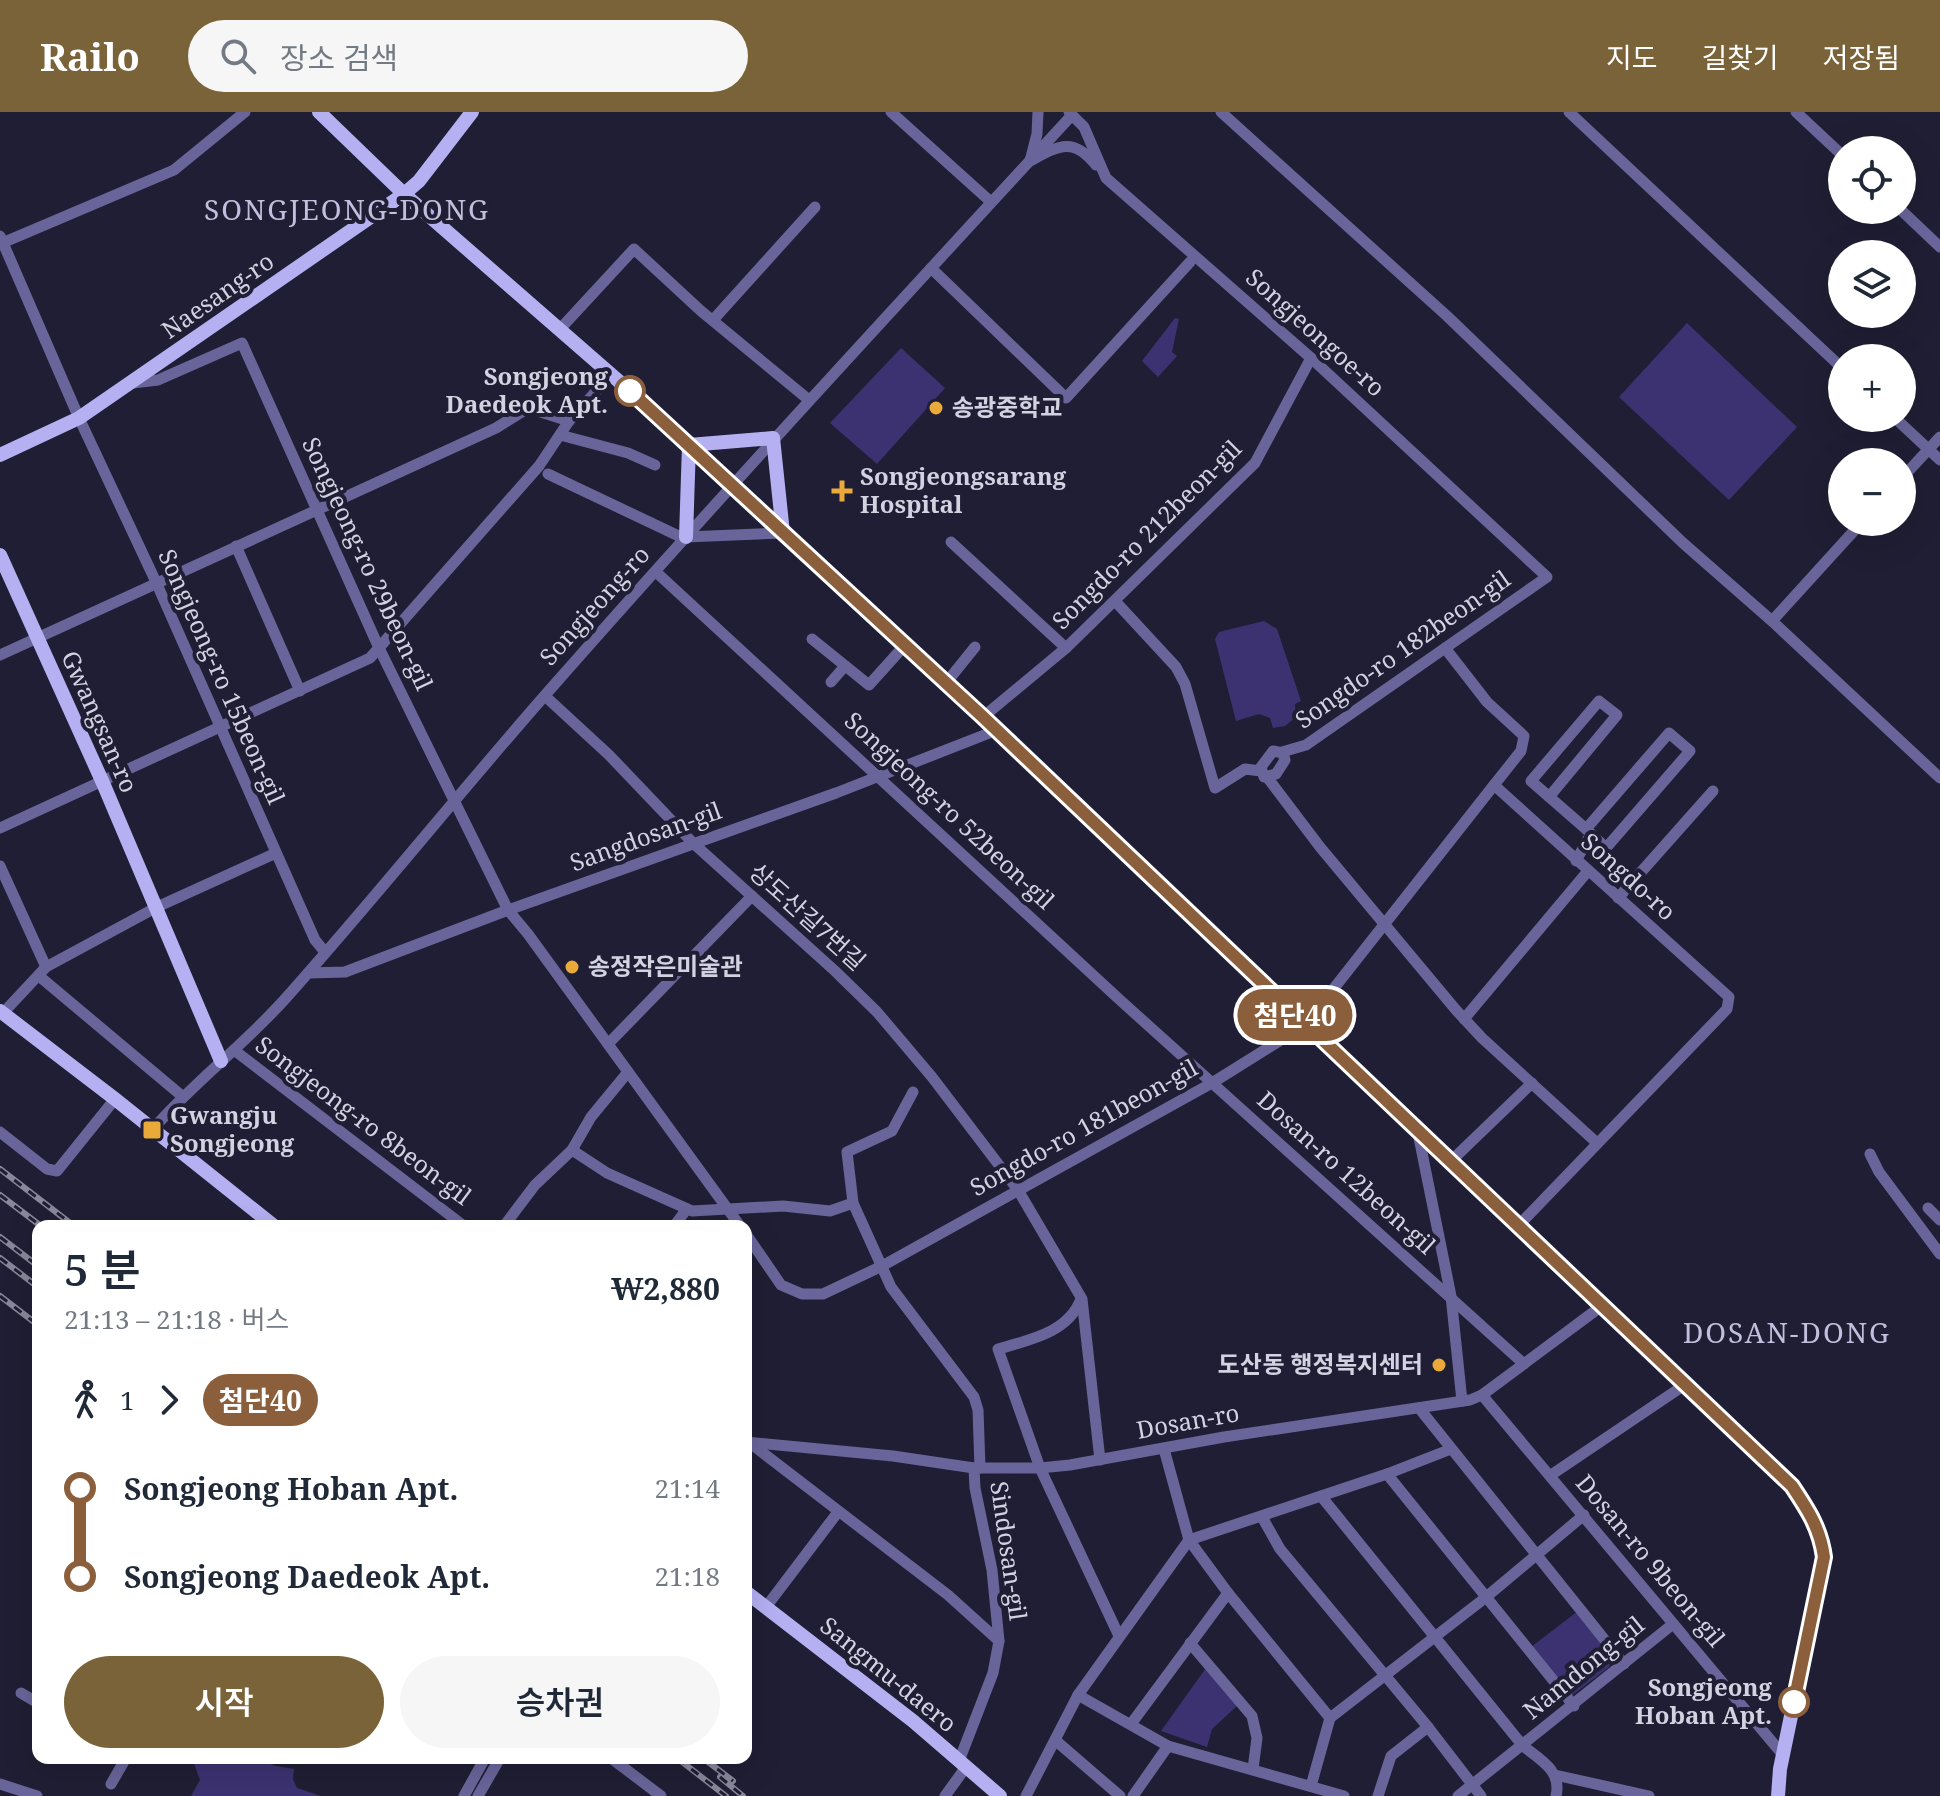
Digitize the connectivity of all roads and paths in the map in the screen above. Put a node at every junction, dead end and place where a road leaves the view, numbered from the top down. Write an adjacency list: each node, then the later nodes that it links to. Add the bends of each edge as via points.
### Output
1 (245, 112): 17 (street, via 174,170)
2 (319, 112): 13 (main road)
3 (472, 112): 13 (main road, Naesang-ro)
4 (891, 112): 14 (street)
5 (1038, 112): 11 (street)
6 (1221, 112): 53 (street)
7 (1569, 112): 23 (street)
8 (1796, 112): 10 (street)
9 (1071, 113): 11 (street, Songjeong-ro); 12 (street, Songjeongoe-ro, via 1084,127)
10 (1828, 142)
11 (1030, 161): 12 (street, via 1058,147 1075,147); 14 (street, Songjeong-ro)
12 (1106, 178): 24 (street, Songjeongoe-ro)
13 (404, 194): 22 (main road); 26 (main road, Naesang-ro)
14 (991, 202): 20 (street, Songjeong-ro)
15 (815, 207): 21 (street)
16 (1916, 224): 18 (street)
17 (1, 241): 28 (street, Songjeong-ro 15beon-gil)
18 (1940, 247)
19 (1190, 262): 20 (street, via 1066,398)
20 (931, 268): 27 (street, Songjeong-ro)
21 (713, 320): 22 (street, via 634,249); 27 (street)
22 (561, 328): 25 (main road)
23 (1828, 355)
24 (1311, 358): 50 (street, Songjeongoe-ro); 52 (street, Songdo-ro 212beon-gil, via 1255,463)
25 (612, 374): 29 (street); 34 (main road)
26 (133, 383): 28 (main road, Naesang-ro); 42 (street, Songjeong-ro 29beon-gil, via 158,380 242,343)
27 (809, 400): 33 (street, Songjeong-ro)
28 (79, 418): 36 (main road, Naesang-ro); 51 (street, Songjeong-ro 15beon-gil)
29 (569, 421): 31 (street); 42 (street, via 528,408)
30 (1910, 432): 35 (street)
31 (560, 435): 39 (street); 58 (street, via 539,466)
32 (1940, 437): 35 (street)
33 (773, 438): 34 (main road); 41 (street, Songjeong-ro); 43 (main road)
34 (689, 445): 41 (main road); 45 (main road)
35 (1928, 449): 37 (street); 38 (street)
36 (0, 455)
37 (1940, 460)
38 (1916, 462)
39 (655, 465)
40 (548, 474): 45 (street)
41 (731, 485): 43 (main road); 45 (street, Songjeong-ro)
42 (318, 511): 47 (street); 58 (street, Songjeong-ro 29beon-gil)
43 (783, 533): 45 (street); 56 (main road)
44 (1849, 536): 53 (street)
45 (685, 538): 49 (street, Songjeong-ro)
46 (951, 542): 59 (street)
47 (236, 546): 51 (street); 65 (street)
48 (0, 555): 54 (main road, Gwangsan-ro)
49 (656, 572): 66 (street, Songjeong-ro); 72 (street, Songjeong-ro 52beon-gil)
50 (1547, 577): 60 (street, Songdo-ro 182beon-gil)
51 (156, 582): 54 (street); 68 (street, Songjeong-ro 15beon-gil)
52 (1115, 601): 59 (street, Songdo-ro 212beon-gil); 71 (street, via 1176,667 1215,788 1245,769)
53 (1772, 621): 73 (street)
54 (37, 638): 61 (street); 74 (main road, Gwangsan-ro)
55 (812, 639): 62 (street)
56 (905, 645): 62 (street, via 869,685); 64 (main road)
57 (975, 647): 64 (street)
58 (379, 648): 65 (street, via 359,665); 78 (street, Songjeong-ro 29beon-gil)
59 (1066, 648): 67 (street, Songdo-ro 212beon-gil)
60 (1445, 648): 70 (street, Songdo-ro 182beon-gil, via 1306,745); 75 (street, via 1487,702 1524,736 1524,746)
61 (0, 655)
62 (845, 666): 63 (street)
63 (831, 682)
64 (946, 683): 67 (main road)
65 (300, 691): 68 (street)
66 (545, 696): 78 (street, Songjeong-ro); 81 (street, 상도산길7번길)
67 (983, 717): 69 (main road)
68 (220, 728): 74 (street); 82 (street, Songjeong-ro 15beon-gil)
69 (997, 730): 72 (street, Sangdosan-gil); 96 (main road)
70 (1282, 752): 71 (street, Songdo-ro 182beon-gil, via 1269,755); 71 (street, via 1284,764 1276,774)
71 (1264, 774): 90 (street)
72 (879, 777): 81 (street, Sangdosan-gil); 101 (street, Songjeong-ro 52beon-gil)
73 (1940, 778)
74 (103, 783): 79 (street); 88 (main road, Gwangsan-ro)
75 (1494, 785): 83 (street, Songdo-ro); 90 (street)
76 (1713, 791): 87 (street)
77 (1549, 797): 77 (street, via 1531,781 1599,701 1617,715); 80 (street)
78 (453, 802): 89 (street, Songjeong-ro 29beon-gil); 91 (street, Songjeong-ro)
79 (0, 828)
80 (1590, 832): 80 (street, via 1606,848 1690,751 1669,733); 83 (street)
81 (693, 843): 86 (street, 상도산길7번길); 89 (street, Sangdosan-gil)
82 (276, 853): 88 (street); 91 (street, Songjeong-ro 15beon-gil)
83 (1576, 861): 85 (street, Songdo-ro)
84 (0, 866): 92 (street)
85 (1588, 871): 87 (street, Songdo-ro); 95 (street)
86 (752, 896): 97 (street); 113 (street, 상도산길7번길, via 891,1027)
87 (1618, 898): 109 (street, Songdo-ro, via 1729,997 1727,1009)
88 (157, 907): 92 (street); 99 (main road, Gwangsan-ro)
89 (508, 910): 93 (street, Sangdosan-gil, via 345,972); 97 (street, Songjeong-ro 29beon-gil)
90 (1383, 924): 95 (street); 96 (street)
91 (325, 952): 93 (street, Songjeong-ro)
92 (43, 972): 94 (street); 104 (street)
93 (308, 973): 98 (street, Songjeong-ro)
94 (2, 1012): 105 (main road)
95 (1464, 1019): 102 (street)
96 (1305, 1025): 101 (street, Songdo-ro 181beon-gil); 106 (main road)
97 (608, 1044): 100 (street, Songjeong-ro 29beon-gil)
98 (234, 1050): 99 (street, Songjeong-ro); 119 (street, Songjeong-ro 8beon-gil)
99 (221, 1061): 104 (street, Songjeong-ro)
100 (628, 1072): 110 (street); 115 (street, Songjeong-ro 29beon-gil)
101 (1212, 1083): 113 (street, Songdo-ro 181beon-gil); 128 (street, Dosan-ro 12beon-gil)
102 (1532, 1083): 109 (street); 112 (street)
103 (913, 1092): 114 (street, via 892,1131 847,1152)
104 (182, 1096): 107 (street, Songjeong-ro)
105 (115, 1099): 107 (main road); 108 (street, via 57,1171)
106 (1417, 1128): 112 (main road); 128 (street, Dosan-ro 12beon-gil)
107 (153, 1129): 118 (main road)
108 (0, 1132)
109 (1597, 1143): 124 (street, Songdo-ro)
110 (572, 1150): 117 (street, via 607,1173); 120 (street)
111 (1870, 1154): 126 (street)
112 (1451, 1161): 124 (main road)
113 (1018, 1190): 127 (street, Songdo-ro 181beon-gil); 129 (street, 상도산길7번길)
114 (853, 1203): 115 (street, via 830,1211 802,1206); 127 (street)
115 (727, 1208): 117 (street); 122 (street, Songjeong-ro 29beon-gil)
116 (1928, 1208): 123 (street)
117 (687, 1209): 121 (street)
118 (267, 1220)
119 (456, 1220)
120 (509, 1220)
121 (679, 1220)
122 (736, 1220)
123 (1940, 1220)
124 (1519, 1225): 130 (main road)
125 (752, 1243): 127 (street, Songdo-ro 181beon-gil, via 781,1285 802,1294 834,1290)
126 (1940, 1254)
127 (882, 1266): 141 (street, Sindosan-gil, via 898,1298 974,1397)
128 (1451, 1296): 131 (street); 134 (street, Dosan-ro 12beon-gil)
129 (1082, 1299): 140 (street); 142 (street, via 1073,1316 1052,1331 998,1349)
130 (1603, 1305): 131 (street, Dosan-ro); 132 (main road)
131 (1524, 1364): 133 (street, Dosan-ro)
132 (1686, 1384): 144 (street); 173 (main road, via 1792,1486 1821,1536 1824,1557)
133 (1482, 1395): 134 (street, Dosan-ro); 144 (street, Dosan-ro 9beon-gil)
134 (1462, 1401): 135 (street, Dosan-ro)
135 (1419, 1408): 138 (street, Dosan-ro); 139 (street)
136 (752, 1442): 141 (street, Dosan-ro)
137 (752, 1446): 146 (street, Dosan-ro)
138 (1164, 1449): 140 (street, Dosan-ro); 150 (street)
139 (1451, 1449): 143 (street); 151 (street)
140 (1100, 1460): 142 (street, Dosan-ro)
141 (977, 1468): 142 (street, Dosan-ro); 159 (street, Sindosan-gil, via 975,1488 992,1570)
142 (1040, 1468): 157 (street)
143 (1387, 1474): 145 (street); 154 (street)
144 (1551, 1475): 147 (street, Dosan-ro 9beon-gil)
145 (1321, 1496): 148 (street); 158 (street)
146 (838, 1512): 149 (street, Dosan-ro); 155 (street)
147 (1584, 1515): 151 (street); 156 (street, Dosan-ro 9beon-gil)
148 (1262, 1517): 150 (street); 162 (street, via 1280,1549)
149 (875, 1540): 159 (street, Sindosan-gil)
150 (1189, 1540): 152 (street); 157 (street)
151 (1538, 1554): 154 (street); 161 (street)
152 (1228, 1593): 160 (street); 167 (street)
153 (752, 1596): 155 (main road, Sangmu-daero)
154 (1485, 1598): 158 (street); 166 (street)
155 (766, 1607): 178 (main road, Sangmu-daero)
156 (1673, 1624): 161 (street, Namdong-gil); 173 (street, Dosan-ro 9beon-gil)
157 (1119, 1636): 164 (street)
158 (1434, 1638): 162 (street); 172 (street)
159 (999, 1641): 178 (street, Sindosan-gil)
160 (1190, 1643): 168 (street); 179 (street, via 1252,1716 1257,1738)
161 (1624, 1664): 166 (street, Namdong-gil)
162 (1386, 1676): 167 (street); 169 (street)
163 (21, 1693): 165 (street)
164 (1078, 1695): 168 (street); 170 (street)
165 (32, 1699)
166 (1574, 1706): 172 (street, Namdong-gil)
167 (1330, 1718): 184 (street)
168 (1131, 1724): 171 (street)
169 (1428, 1727): 183 (street); 195 (street, via 1391,1756)
170 (1055, 1740): 191 (street); 192 (street)
171 (1168, 1746): 179 (street); 193 (street)
172 (1523, 1746): 180 (street, Namdong-gil); 183 (street, Namdong-gil)
173 (1783, 1755): 200 (main road)
174 (123, 1764): 182 (street)
175 (482, 1764): 186 (street)
176 (497, 1764): 187 (street)
177 (619, 1764): 188 (street)
178 (963, 1764): 189 (street, Sindosan-gil); 190 (main road, Sangmu-daero)
179 (1253, 1769): 184 (street)
180 (1555, 1775): 198 (street); 199 (street)
181 (0, 1784): 185 (street)
182 (111, 1784)
183 (1473, 1785): 196 (street, Namdong-gil); 197 (street)
184 (1311, 1786): 194 (street)
185 (37, 1796)
186 (464, 1796)
187 (478, 1796)
188 (661, 1796)
189 (945, 1796)
190 (1000, 1796)
191 (1026, 1796)
192 (1120, 1796)
193 (1133, 1796)
194 (1344, 1796)
195 (1378, 1796)
196 (1458, 1796)
197 (1481, 1796)
198 (1556, 1796)
199 (1649, 1796)
200 (1778, 1796)

